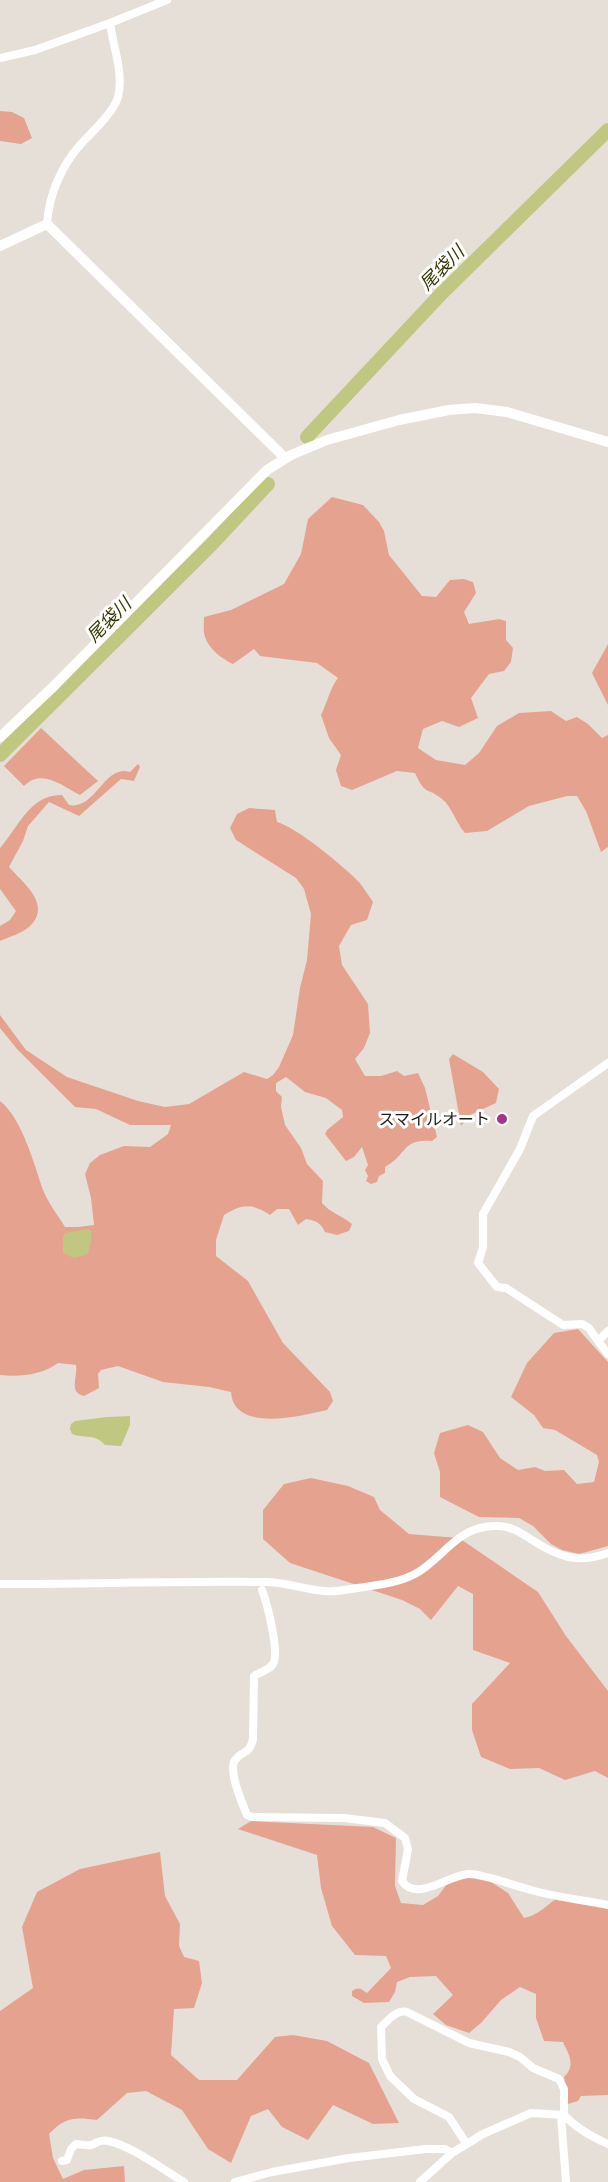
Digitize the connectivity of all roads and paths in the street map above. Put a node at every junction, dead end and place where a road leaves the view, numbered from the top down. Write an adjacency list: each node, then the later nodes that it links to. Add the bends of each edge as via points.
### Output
1 (167, 0): 2 (street)
2 (110, 23): 3 (street); 4 (street, via 119,78 117,100 59,177)
3 (0, 58)
4 (47, 224): 5 (street); 7 (street)
5 (0, 246)
6 (608, 442): 7 (street, via 507,412 475,408 399,420 327,440)
7 (285, 458): 8 (street, via 267,470)
8 (0, 737)
9 (608, 1064): 11 (street, via 533,1116 520,1149 483,1214 483,1247 478,1263 497,1287 506,1288 563,1325 582,1324)
10 (608, 1331): 11 (street)
11 (598, 1341): 12 (street)
12 (608, 1354)
13 (608, 1553): 14 (street, via 575,1559 509,1527 496,1525 478,1528 452,1542 416,1573 395,1582 343,1591 271,1582)
14 (0, 1584)
15 (262, 1590): 16 (street, via 270,1613 275,1661 254,1677 253,1740 233,1767 247,1815 344,1818 385,1824 405,1838 408,1849 402,1881 412,1888 423,1890 471,1874)
16 (608, 1905)
17 (562, 2115): 18 (street, via 531,2113); 18 (street, via 564,2089 560,2079 509,2052 468,2043 401,2010 381,2027 382,2059 390,2076 414,2099 449,2117); 19 (street); 25 (street)
18 (466, 2143): 20 (street)
19 (608, 2144)
20 (452, 2153): 23 (street, via 426,2149 350,2158); 24 (street)
21 (62, 2161): 22 (street, via 67,2160 76,2144 106,2140)
22 (184, 2182)
23 (235, 2182)
24 (420, 2182)
25 (566, 2182)

